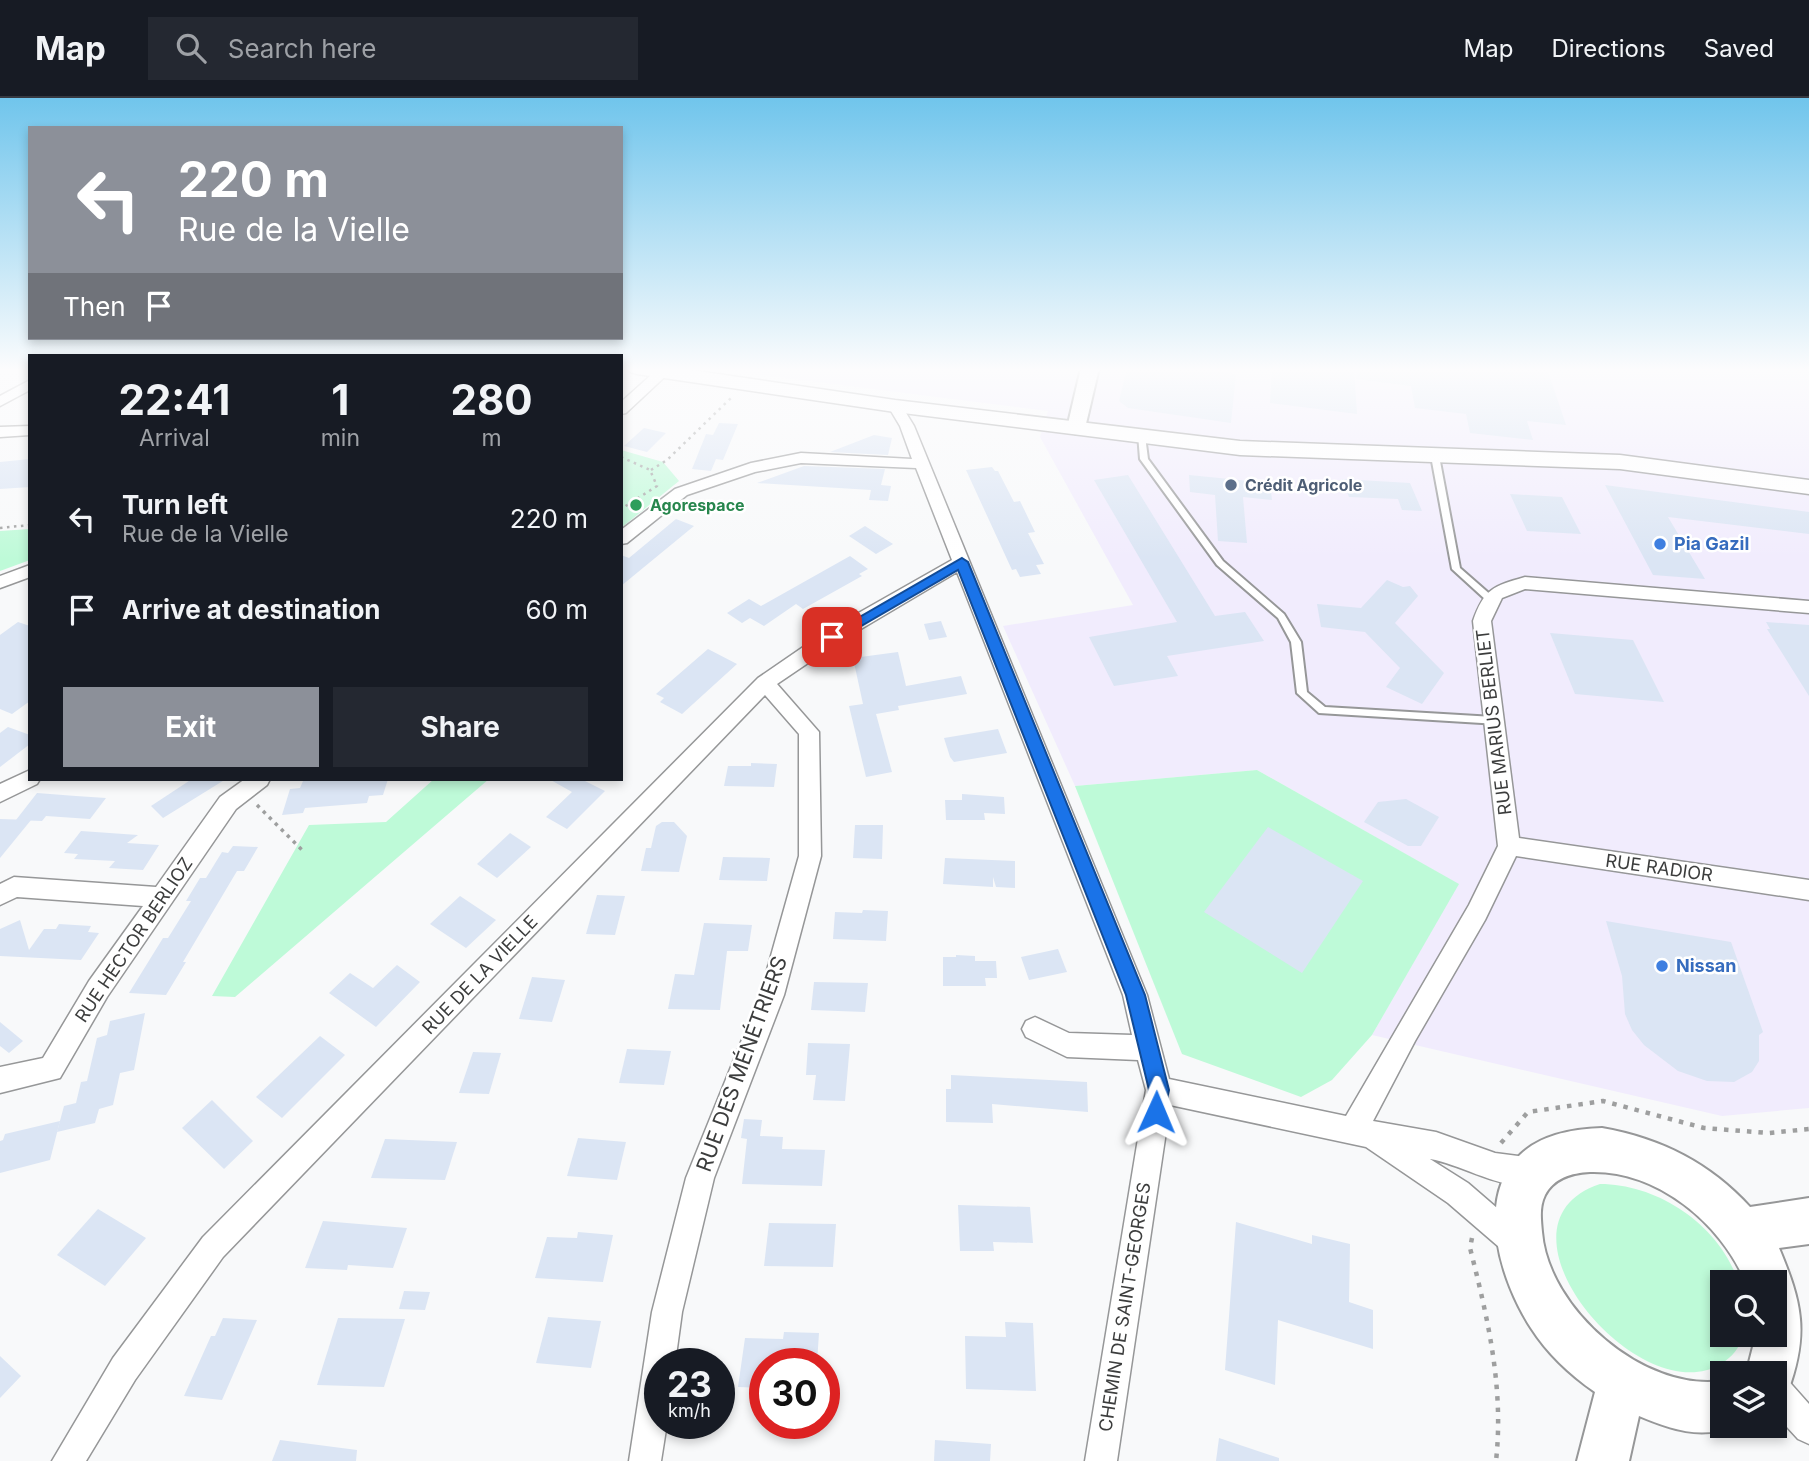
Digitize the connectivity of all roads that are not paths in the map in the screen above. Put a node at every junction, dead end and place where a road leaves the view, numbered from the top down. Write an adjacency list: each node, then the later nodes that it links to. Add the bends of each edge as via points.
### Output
1 (910, 432): 5 (street, CHEMIN DE SAINT-GEORGES)
2 (1105, 432): 3 (main road)
3 (1141, 436): 4 (main road, via 1275,450); 14 (lane, via 1144,458 1220,563 1281,616 1296,642 1302,693 1323,710)
4 (1435, 456): 6 (main road, via 1631,463); 11 (lane, via 1456,569)
5 (922, 464): 7 (street, via 801,458 751,468 681,492); 8 (street, CHEMIN DE SAINT-GEORGES)
6 (1809, 487)
7 (623, 537)
8 (962, 562): 13 (street, RUE DE LA VIELLE, via 832,637); 23 (street, CHEMIN DE SAINT-GEORGES, via 1135,995)
9 (28, 572): 10 (street)
10 (0, 582)
11 (1489, 598): 12 (street, via 1525,583); 14 (street, RUE MARIUS BERLIET, via 1482,621)
12 (1809, 607)
13 (765, 683): 36 (street, RUE DE LA VIELLE, via 214,1247 124,1369); 37 (street, RUE DES MÉNÉTRIERS, via 809,732 810,856 772,995 700,1178 667,1311)
14 (1494, 720): 18 (street, RUE MARIUS BERLIET)
15 (28, 779): 17 (street)
16 (251, 785): 21 (street, RUE HECTOR BERLIOZ, via 228,803)
17 (0, 794)
18 (1509, 846): 19 (street, RUE RADIOR); 26 (street, RUE MARIUS BERLIET, via 1497,876 1403,1038)
19 (1809, 890)
20 (0, 895): 21 (street, via 14,887)
21 (162, 897): 24 (street, RUE HECTOR BERLIOZ, via 98,989 51,1069)
22 (1035, 1030): 23 (street, via 1067,1045)
23 (1149, 1048): 25 (street, CHEMIN DE SAINT-GEORGES)
24 (0, 1080)
25 (1159, 1090): 26 (street); 38 (street, CHEMIN DE SAINT-GEORGES)
26 (1360, 1133): 27 (street, via 1436,1146 1484,1163); 30 (street, via 1458,1193)
27 (1534, 1172): 29 (main road, via 1558,1154 1591,1147 1628,1152 1668,1169 1707,1195); 30 (main road, via 1522,1192 1517,1217)
28 (1809, 1221): 29 (main road)
29 (1741, 1231): 31 (main road)
30 (1520, 1246): 32 (main road, via 1532,1283 1554,1320 1585,1354)
31 (1766, 1270)
32 (1622, 1383): 34 (main road, via 1665,1402); 39 (main road)
33 (1787, 1403): 35 (street)
34 (1710, 1408)
35 (1809, 1428)
36 (68, 1461)
37 (645, 1461)
38 (1101, 1461)
39 (1603, 1461)

